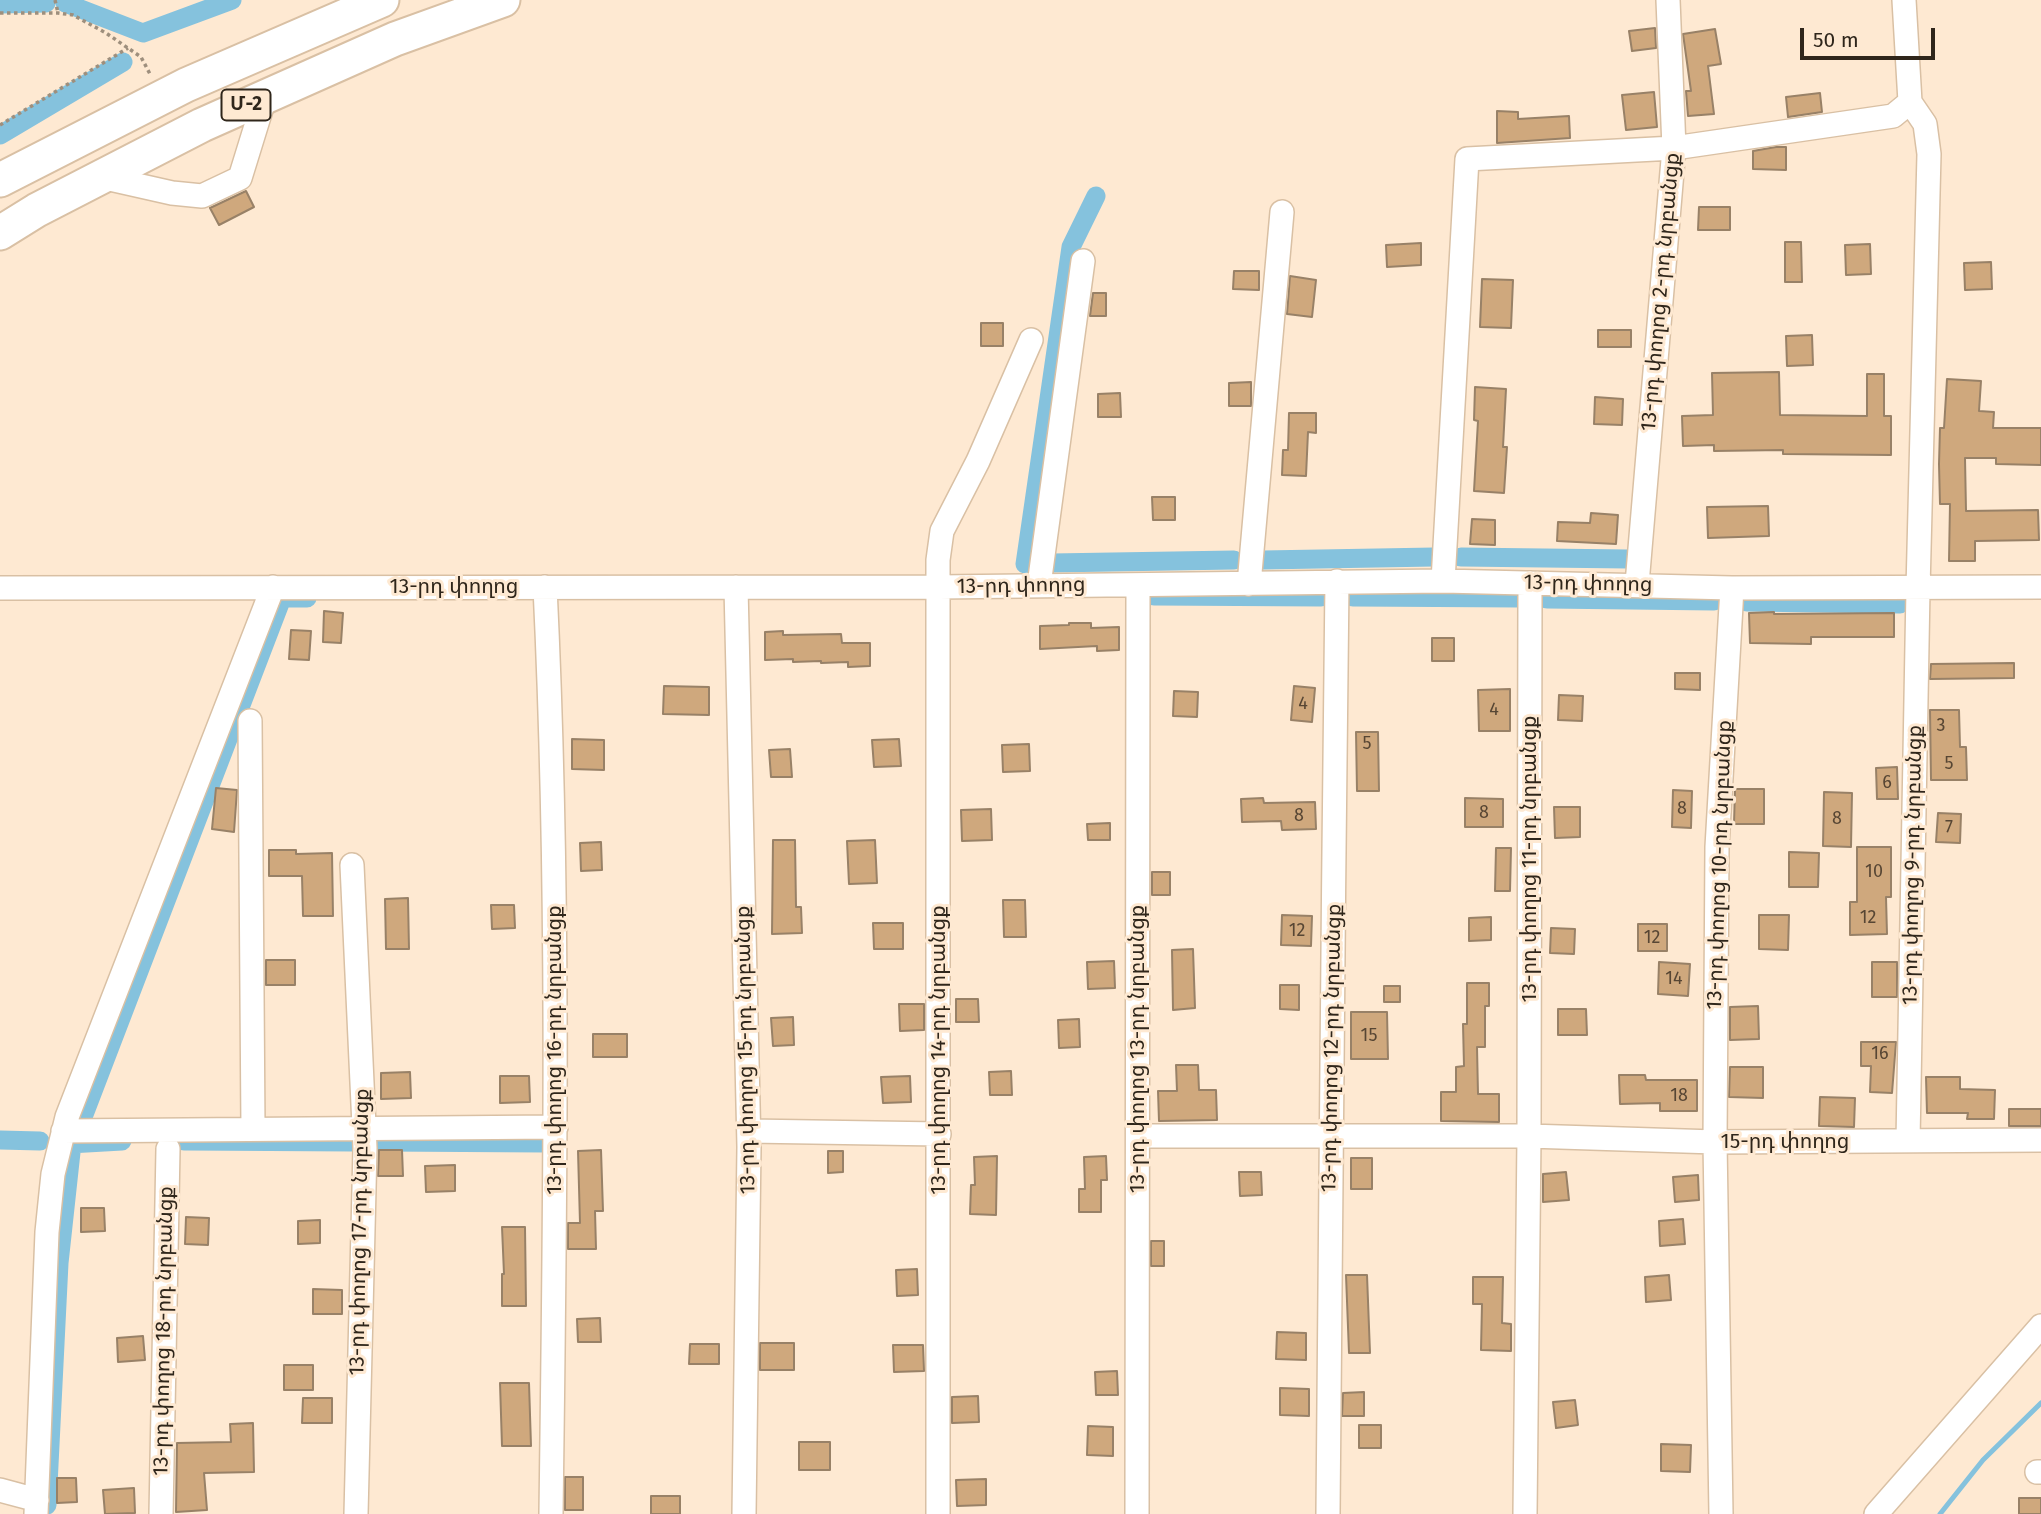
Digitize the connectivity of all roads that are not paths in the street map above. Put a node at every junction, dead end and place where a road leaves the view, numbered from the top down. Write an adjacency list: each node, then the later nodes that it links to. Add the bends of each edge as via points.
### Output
1 (382, 0): 9 (highway, Մ-2, via 162,98)
2 (503, 0): 5 (highway, Մ-2, via 395,39)
3 (1668, 0): 7 (street, 13-րդ փողոց 2-րդ նրբանցք)
4 (1904, 0): 6 (street)
5 (265, 97): 8 (highway, Մ-2); 8 (street, via 240,178 202,196)
6 (1910, 102): 7 (street, via 1893,116); 28 (street, 13-րդ փողոց 9-րդ նրբանցք, via 1925,124 1929,154)
7 (1674, 148): 15 (street, via 1467,159); 19 (street, 13-րդ փողոց 2-րդ նրբանցք)
8 (101, 177): 11 (highway, Մ-2)
9 (0, 180)
10 (1282, 212): 18 (street)
11 (0, 233)
12 (1083, 261): 20 (street)
13 (1031, 340): 24 (street, 13-րդ փողոց 14-րդ նրբանցք, via 942,531)
14 (1337, 581): 15 (street, 13-րդ փողոց); 18 (street, 13-րդ փողոց); 39 (street, 13-րդ փողոց 12-րդ նրբանցք)
15 (1443, 581): 16 (street, 13-րդ փողոց)
16 (1530, 583): 19 (street, 13-րդ փողոց); 38 (street, 13-րդ փողոց 11-րդ նրբանցք)
17 (1138, 584): 18 (street, 13-րդ փողոց); 20 (street, 13-րդ փողոց); 37 (street, 13-րդ փողոց 13-րդ նրբանցք)
18 (1249, 584)
19 (1636, 584): 27 (street, 13-րդ փողոց)
20 (1040, 585): 24 (street, 13-րդ փողոց)
21 (273, 587): 22 (street, 13-րդ փողոց); 26 (street, 13-րդ փողոց); 34 (street)
22 (545, 587): 23 (street, 13-րդ փողոց); 32 (street, 13-րդ փողոց 16-րդ նրբանցք, via 552,736)
23 (736, 587): 24 (street, 13-րդ փողոց); 35 (street, 13-րդ փողոց 15-րդ նրբանցք)
24 (939, 587): 36 (street, 13-րդ փողոց 14-րդ նրբանցք)
25 (2041, 587): 28 (street, 13-րդ փողոց)
26 (0, 588)
27 (1731, 588): 28 (street, 13-րդ փողոց); 42 (street, 13-րդ փողոց 10-րդ նրբանցք, via 1717,847)
28 (1917, 589): 41 (street, 13-րդ փողոց 9-րդ նրբանցք)
29 (250, 722): 33 (street)
30 (352, 865): 31 (street, 13-րդ փողոց 17-րդ նրբանցք)
31 (364, 1127): 32 (street); 33 (street); 48 (street, 13-րդ փողոց 17-րդ նրբանցք)
32 (556, 1127): 49 (street, 13-րդ փողոց 16-րդ նրբանցք)
33 (253, 1129): 34 (street)
34 (63, 1131): 46 (street, via 47,1232)
35 (749, 1131): 36 (street); 50 (street, 13-րդ փողոց 15-րդ նրբանցք)
36 (939, 1134): 51 (street, 13-րդ փողոց 14-րդ նրբանցք)
37 (1138, 1136): 39 (street, 15-րդ փողոց); 52 (street, 13-րդ փողոց 13-րդ նրբանցք)
38 (1529, 1136): 39 (street, 15-րդ փողոց); 42 (street, 15-րդ փողոց); 54 (street, 13-րդ փողոց 11-րդ նրբանցք)
39 (1332, 1138): 53 (street, 13-րդ փողոց 12-րդ նրբանցք)
40 (2041, 1140): 41 (street, 15-րդ փողոց)
41 (1908, 1141): 42 (street, 15-րդ փողոց)
42 (1715, 1142): 55 (street, 13-րդ փողոց 10-րդ նրբանցք)
43 (168, 1149): 47 (street, 13-րդ փողոց 18-րդ նրբանցք)
44 (2041, 1326): 56 (street)
45 (0, 1490): 46 (street)
46 (37, 1507)
47 (161, 1514)
48 (356, 1514)
49 (551, 1514)
50 (744, 1514)
51 (938, 1514)
52 (1137, 1514)
53 (1328, 1514)
54 (1525, 1514)
55 (1721, 1514)
56 (1876, 1514)

